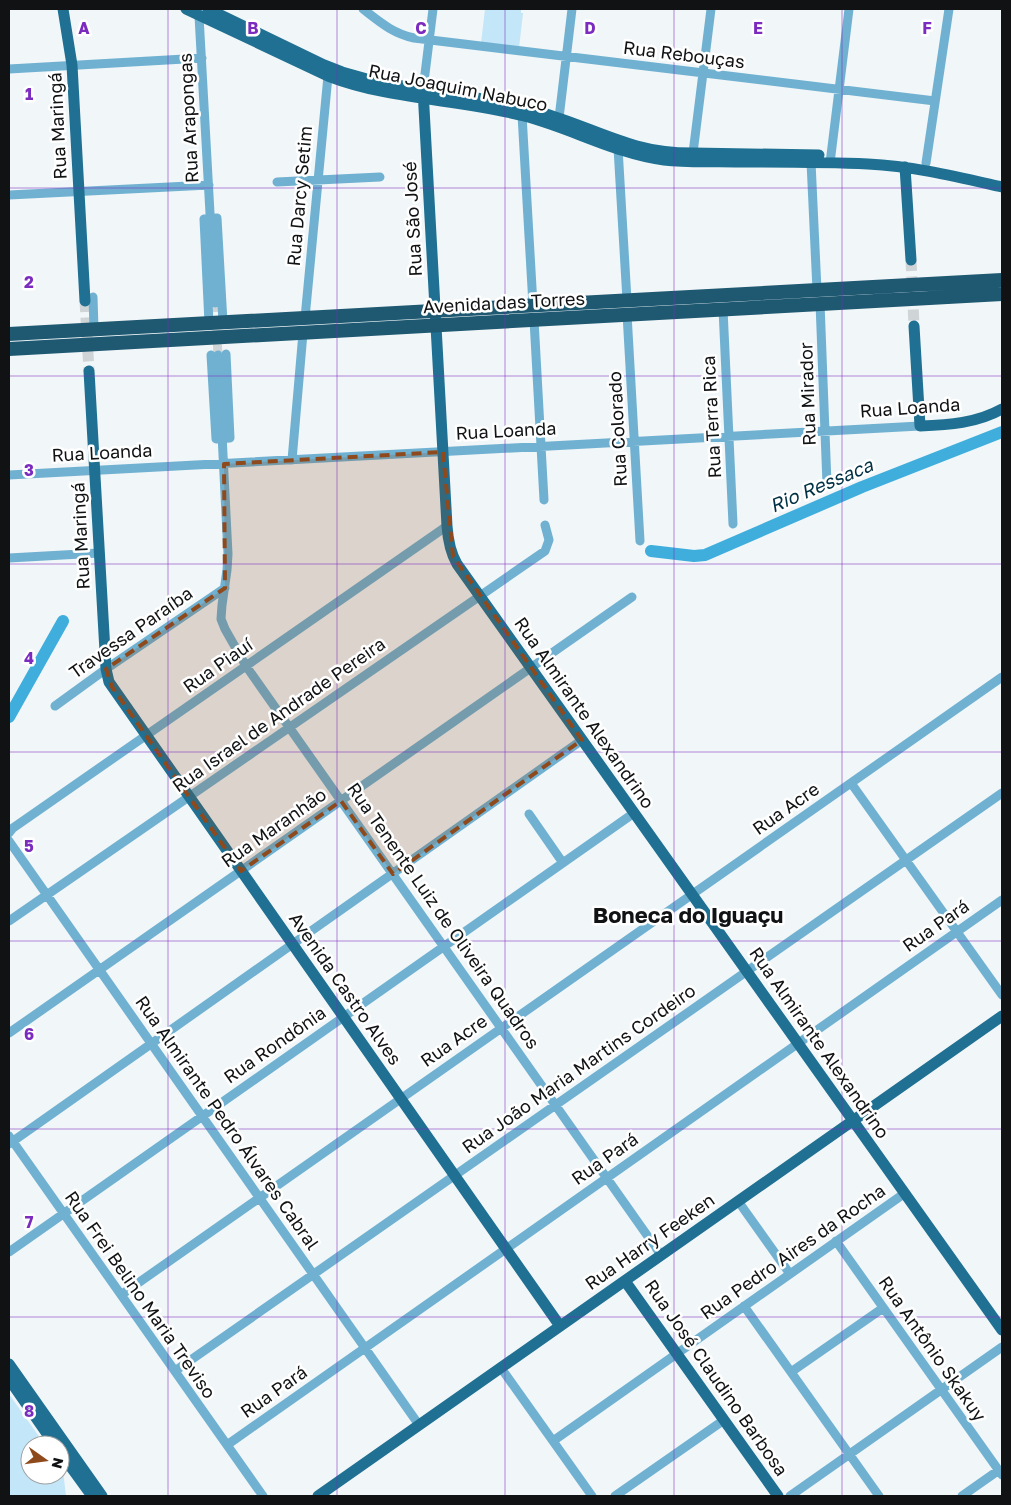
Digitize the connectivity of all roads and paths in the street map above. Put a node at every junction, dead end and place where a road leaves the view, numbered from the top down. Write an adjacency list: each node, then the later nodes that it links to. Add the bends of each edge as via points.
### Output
1 (63, 9): 13 (main road, Rua Maringá)
2 (186, 9): 9 (main road, Rua Joaquim Nabuco)
3 (364, 9): 10 (street, Rua Rebouças, via 397,33)
4 (433, 9): 10 (street)
5 (572, 9): 11 (street)
6 (711, 9): 15 (street)
7 (849, 9): 17 (street)
8 (949, 9): 19 (street)
9 (202, 11): 12 (street, Rua Arapongas); 16 (main road, Rua Joaquim Nabuco); 18 (main road, Rua Joaquim Nabuco, via 342,72)
10 (429, 40): 11 (street, Rua Rebouças); 18 (street)
11 (566, 57): 15 (street, Rua Rebouças); 21 (street)
12 (202, 58): 13 (street); 32 (street, Rua Arapongas)
13 (72, 65): 14 (street); 34 (main road, Rua Maringá)
14 (9, 69)
15 (703, 73): 17 (street, Rua Rebouças); 23 (street)
16 (328, 76): 18 (main road, Rua Joaquim Nabuco, via 366,88); 29 (street, Rua Darcy Setim)
17 (839, 90): 19 (street, Rua Rebouças); 24 (street)
18 (424, 94): 20 (main road, Rua Joaquim Nabuco); 21 (main road, Rua Joaquim Nabuco, via 524,108); 46 (main road, Rua São José)
19 (935, 101): 27 (street)
20 (522, 115): 22 (main road, Rua Joaquim Nabuco); 44 (street)
21 (559, 118): 23 (main road, Rua Joaquim Nabuco, via 636,146)
22 (618, 148): 25 (main road, Rua Joaquim Nabuco, via 650,158 677,161); 42 (street)
23 (693, 153): 24 (main road, Rua Joaquim Nabuco)
24 (830, 159): 25 (main road, Rua Joaquim Nabuco); 26 (main road, Rua Joaquim Nabuco); 27 (main road, Rua Joaquim Nabuco, via 875,156)
25 (811, 162): 40 (street, Rua Mirador)
26 (905, 167): 27 (main road, Rua Joaquim Nabuco); 37 (main road)
27 (925, 167): 30 (main road, Rua Joaquim Nabuco); 33 (main road, Rua Joaquim Nabuco)
28 (380, 177): 29 (street)
29 (318, 180): 31 (street); 48 (street, Rua Darcy Setim)
30 (1002, 180)
31 (277, 182)
32 (209, 185): 34 (street); 36 (street, Rua Arapongas)
33 (1002, 187)
34 (79, 192): 35 (street); 41 (main road, Rua Maringá)
35 (9, 195)
36 (211, 219): 43 (street, Rua Arapongas); 50 (street, Rua Arapongas, via 217,218); 50 (street, Rua Arapongas, via 204,219)
37 (911, 260)
38 (1002, 280): 40 (highway, Avenida das Torres)
39 (1002, 294): 40 (highway, Avenida das Torres)
40 (818, 297): 42 (highway, Avenida das Torres); 45 (highway, Avenida das Torres); 60 (street, Rua Mirador)
41 (89, 299): 53 (street)
42 (627, 300): 44 (highway, Avenida das Torres)
43 (215, 303)
44 (533, 305): 46 (highway, Avenida das Torres)
45 (723, 309): 47 (highway, Avenida das Torres); 61 (street, Rua Terra Rica)
46 (435, 311): 48 (highway, Avenida das Torres); 51 (main road, Rua São José)
47 (627, 314): 49 (highway, Avenida das Torres); 63 (street, Rua Colorado)
48 (305, 318): 50 (highway, Avenida das Torres)
49 (534, 320): 51 (highway, Avenida das Torres); 64 (street)
50 (216, 323): 53 (highway, Avenida das Torres)
51 (436, 325): 54 (highway, Avenida das Torres); 65 (main road, Rua São José)
52 (914, 326): 59 (main road)
53 (94, 329): 55 (highway, Avenida das Torres)
54 (303, 333): 56 (highway, Avenida das Torres); 66 (street)
55 (9, 334)
56 (9, 349)
57 (89, 371): 68 (main road, Rua Maringá)
58 (1002, 409): 59 (main road, Rua Loanda, via 967,422)
59 (920, 426): 60 (street, Rua Loanda)
60 (825, 431): 61 (street, Rua Loanda); 70 (street, Rua Mirador)
61 (729, 437): 63 (street, Rua Loanda); 72 (street, Rua Terra Rica)
62 (223, 438): 62 (street, via 216,439 218,355 230,438); 67 (street)
63 (635, 442): 64 (street, Rua Loanda); 75 (street, Rua Colorado)
64 (541, 447): 65 (street, Rua Loanda); 71 (street)
65 (443, 452): 66 (street, Rua Loanda); 74 (main road, Rua São José)
66 (292, 460): 67 (street, Rua Loanda)
67 (224, 464): 68 (street, Rua Loanda); 78 (street, via 228,554)
68 (95, 471): 69 (street, Rua Loanda); 76 (main road, Rua Maringá)
69 (9, 476)
70 (827, 484)
71 (544, 500)
72 (733, 524)
73 (545, 525): 79 (street, Rua Israel de Andrade Pereira, via 549,540 545,551)
74 (447, 526): 79 (main road, Rua Almirante Alexandrino, via 453,556); 81 (street, Rua Piauí)
75 (640, 541)
76 (99, 553): 77 (street); 83 (main road, Rua Maringá)
77 (9, 558)
78 (225, 588): 81 (street, Rua Tenente Luiz de Oliveira Quadros, via 221,612 223,624); 83 (street, Travessa Paraíba)
79 (480, 596): 82 (main road, Rua Almirante Alexandrino); 86 (street, Rua Israel de Andrade Pereira)
80 (632, 597): 82 (street, Rua Maranhão)
81 (246, 666): 86 (street, Rua Tenente Luiz de Oliveira Quadros); 87 (street, Rua Piauí)
82 (531, 668): 88 (main road, Rua Almirante Alexandrino); 92 (street, Rua Maranhão)
83 (106, 669): 85 (street, Travessa Paraíba); 87 (main road, Avenida Castro Alves, via 112,687)
84 (1002, 676): 89 (street, Rua Acre)
85 (55, 706)
86 (290, 727): 91 (street, Rua Israel de Andrade Pereira); 92 (street, Rua Tenente Luiz de Oliveira Quadros)
87 (146, 736): 91 (main road, Avenida Castro Alves); 95 (street, Rua Piauí)
88 (582, 740): 93 (main road, Rua Almirante Alexandrino); 100 (street)
89 (851, 783): 97 (street); 101 (street, Rua Acre)
90 (1002, 793): 97 (street, Rua João Maria Martins Cordeiro)
91 (189, 797): 99 (main road, Avenida Castro Alves); 102 (street, Rua Israel de Andrade Pereira)
92 (341, 801): 99 (street, Rua Maranhão); 100 (street, Rua Tenente Luiz de Oliveira Quadros)
93 (634, 813): 98 (street, Rua Rondônia); 101 (main road, Rua Almirante Alexandrino)
94 (529, 814): 98 (street)
95 (9, 833)
96 (9, 841): 102 (street, Rua Almirante Pedro Álvares Cabral)
97 (906, 860): 105 (street); 109 (street, Rua João Maria Martins Cordeiro)
98 (563, 863): 107 (street, Rua Rondônia)
99 (241, 871): 106 (main road, Avenida Castro Alves); 108 (street, Rua Maranhão)
100 (392, 874): 106 (street); 107 (street, Rua Tenente Luiz de Oliveira Quadros)
101 (692, 894): 109 (main road, Rua Almirante Alexandrino); 113 (street, Rua Acre)
102 (47, 895): 104 (street, Rua Israel de Andrade Pereira); 108 (street, Rua Almirante Pedro Álvares Cabral)
103 (1002, 900): 105 (street, Rua Pará)
104 (9, 921)
105 (957, 932): 110 (street); 115 (street, Rua Pará)
106 (292, 944): 112 (main road, Avenida Castro Alves); 116 (street)
107 (444, 947): 112 (street, Rua Rondônia); 113 (street, Rua Tenente Luiz de Oliveira Quadros)
108 (99, 970): 114 (street, Rua Maranhão); 116 (street, Rua Almirante Pedro Álvares Cabral)
109 (747, 971): 115 (main road, Rua Almirante Alexandrino); 118 (street, Rua João Maria Martins Cordeiro)
110 (1002, 995)
111 (1002, 1016): 120 (main road, Rua Harry Feeken)
112 (344, 1017): 117 (main road, Avenida Castro Alves); 119 (street, Rua Rondônia)
113 (502, 1028): 117 (street, Rua Acre); 118 (street, Rua Tenente Luiz de Oliveira Quadros)
114 (9, 1033)
115 (798, 1043): 120 (main road, Rua Almirante Alexandrino); 123 (street, Rua Pará)
116 (151, 1044): 119 (street, Rua Almirante Pedro Álvares Cabral); 121 (street)
117 (401, 1099): 122 (main road, Avenida Castro Alves); 125 (street, Rua Acre)
118 (556, 1105): 122 (street, Rua João Maria Martins Cordeiro); 123 (street, Rua Tenente Luiz de Oliveira Quadros)
119 (202, 1116): 125 (street, Rua Almirante Pedro Álvares Cabral); 127 (street, Rua Rondônia)
120 (853, 1120): 124 (main road, Rua Almirante Alexandrino); 126 (main road, Rua Harry Feeken)
121 (10, 1140): 127 (street, Rua Frei Belino Maria Treviso)
122 (455, 1176): 129 (main road, Avenida Castro Alves); 132 (street, Rua João Maria Martins Cordeiro)
123 (607, 1178): 129 (street, Rua Pará); 131 (street, Rua Tenente Luiz de Oliveira Quadros)
124 (905, 1193): 128 (street, Rua Pedro Aires da Rocha); 139 (main road, Rua Almirante Alexandrino)
125 (260, 1198): 132 (street, Rua Almirante Pedro Álvares Cabral); 135 (street, Rua Acre)
126 (738, 1201): 131 (main road, Rua Harry Feeken); 133 (street)
127 (63, 1213): 130 (street, Rua Rondônia); 135 (street, Rua Frei Belino Maria Treviso)
128 (836, 1241): 133 (street, Rua Pedro Aires da Rocha); 137 (street, Rua Antônio Skakuy)
129 (506, 1248): 138 (main road, Avenida Castro Alves); 141 (street, Rua Pará)
130 (9, 1252)
131 (661, 1255): 134 (main road, Rua Harry Feeken)
132 (314, 1274): 141 (street, Rua Almirante Pedro Álvares Cabral); 145 (street, Rua João Maria Martins Cordeiro)
133 (790, 1274): 136 (street, Rua Pedro Aires da Rocha)
134 (625, 1281): 138 (main road, Rua Harry Feeken); 142 (main road, Rua José Claudino Barbosa)
135 (121, 1295): 145 (street, Rua Frei Belino Maria Treviso)
136 (744, 1306): 142 (street, Rua Pedro Aires da Rocha); 146 (street)
137 (883, 1308): 146 (street); 148 (street, Rua Antônio Skakuy)
138 (560, 1326): 144 (main road, Rua Harry Feeken)
139 (1002, 1330)
140 (1002, 1347): 148 (street)
141 (365, 1348): 150 (street, Rua Almirante Pedro Álvares Cabral); 153 (street, Rua Pará)
142 (676, 1354): 149 (main road, Rua José Claudino Barbosa); 152 (street, Rua Pedro Aires da Rocha)
143 (9, 1364): 158 (main road)
144 (501, 1368): 150 (main road, Rua Harry Feeken); 152 (street)
145 (175, 1371): 153 (street, Rua Frei Belino Maria Treviso)
146 (792, 1372): 154 (street)
147 (9, 1379): 151 (main road)
148 (941, 1390): 154 (street); 156 (street, Rua Antônio Skakuy)
149 (724, 1420): 162 (street); 163 (main road, Rua José Claudino Barbosa)
150 (420, 1425): 160 (main road, Rua Harry Feeken)
151 (48, 1435)
152 (552, 1441): 161 (street)
153 (227, 1445): 159 (street, Rua Frei Belino Maria Treviso)
154 (850, 1454): 164 (street); 165 (street)
155 (70, 1466): 157 (main road)
156 (1000, 1473): 166 (street)
157 (92, 1496)
158 (102, 1496)
159 (263, 1496)
160 (318, 1496)
161 (592, 1496)
162 (615, 1496)
163 (778, 1496)
164 (790, 1496)
165 (879, 1496)
166 (962, 1496)

